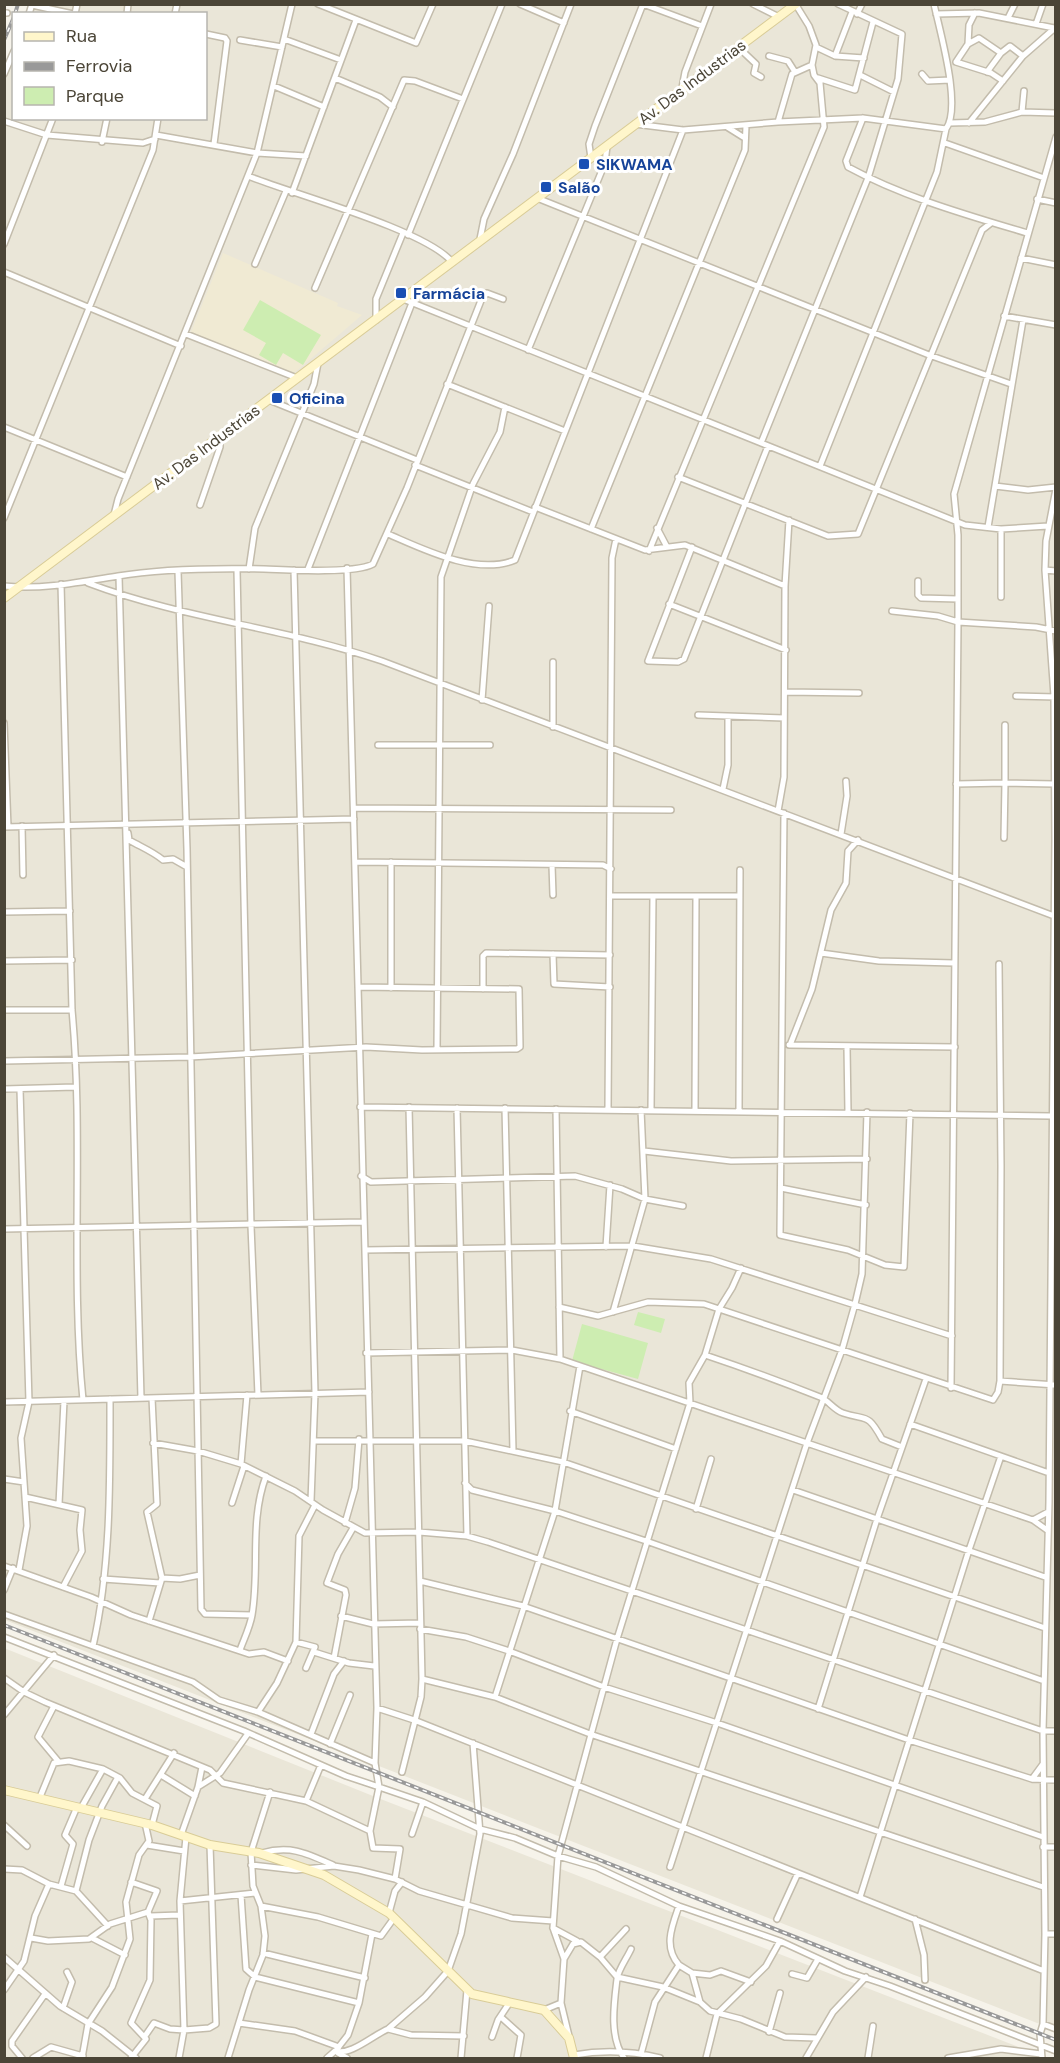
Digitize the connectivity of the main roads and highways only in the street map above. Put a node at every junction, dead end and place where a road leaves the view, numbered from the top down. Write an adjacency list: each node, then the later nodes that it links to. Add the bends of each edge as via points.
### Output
1 (796, 5): 2 (main road, Av. Das Industrias, via 776,15)
2 (4, 598)
3 (4, 1790): 4 (main road, via 148,1824 210,1845 255,1853 341,1883 392,1915 467,1990 483,1998 544,2010 569,2038)
4 (574, 2057)

